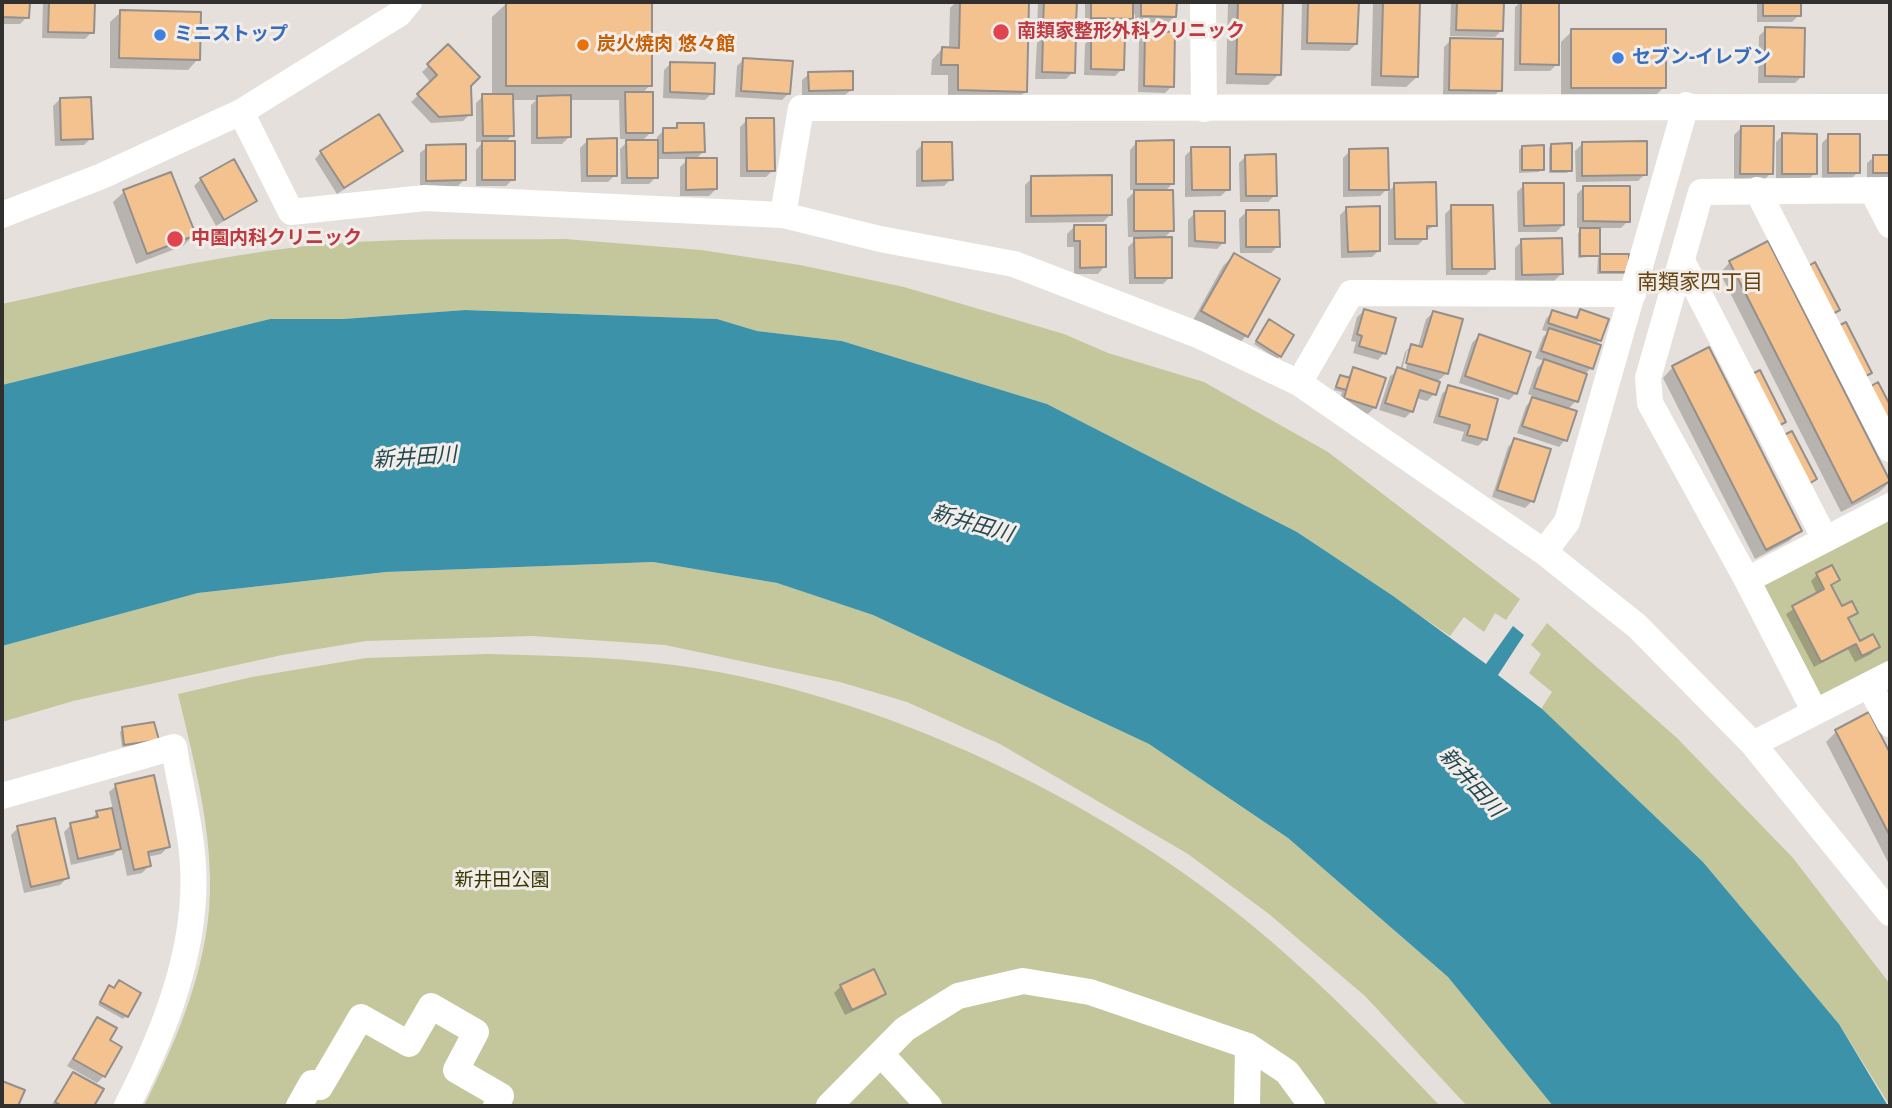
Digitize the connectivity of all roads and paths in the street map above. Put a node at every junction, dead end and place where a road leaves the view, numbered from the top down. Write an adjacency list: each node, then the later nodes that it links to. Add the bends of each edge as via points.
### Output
1 (409, 2): 6 (street, via 399,14 314,70)
2 (1203, 2): 5 (street)
3 (1686, 105): 4 (street); 5 (street); 13 (street)
4 (1890, 107)
5 (1204, 109): 10 (street, via 801,108)
6 (241, 112): 9 (street, via 102,176); 10 (street, via 291,212 425,198)
7 (1757, 190): 8 (street); 12 (street, via 1701,192); 15 (street)
8 (1881, 190): 11 (street)
9 (2, 215)
10 (783, 215): 14 (street, via 1014,264 1198,335)
11 (1890, 225)
12 (1682, 261): 17 (street); 19 (street, via 1648,378 1650,403)
13 (1633, 294): 14 (street, via 1351,293); 18 (street, via 1567,522)
14 (1298, 383): 18 (street)
15 (1890, 449)
16 (1890, 506): 17 (street)
17 (1825, 538): 19 (street)
18 (1544, 552): 23 (street, via 1637,626)
19 (1747, 580): 21 (street)
20 (1880, 679): 21 (street); 22 (street)
21 (1815, 712): 23 (street)
22 (1890, 724)
23 (1753, 744): 25 (street)
24 (2, 796): 28 (street, via 174,747 193,865 188,945 155,1051)
25 (1890, 914)
26 (1248, 1046): 27 (street, via 1090,992 1023,981 958,996 905,1029); 33 (street); 34 (street, via 1287,1072)
27 (881, 1054): 31 (street); 32 (street)
28 (127, 1106)
29 (299, 1106): 30 (street, via 312,1083 320,1087 361,1017 409,1044 431,1006 476,1032 456,1070 501,1096)
30 (496, 1106)
31 (829, 1106)
32 (929, 1106)
33 (1247, 1106)
34 (1312, 1106)

